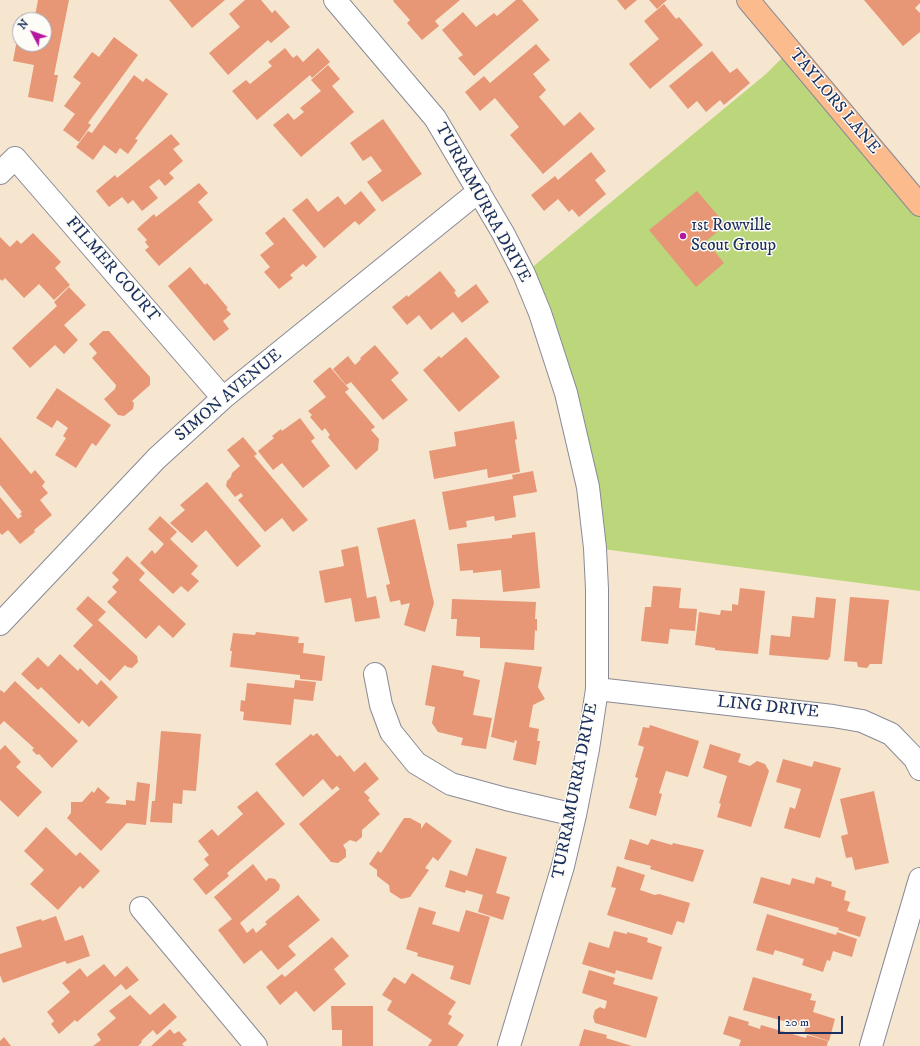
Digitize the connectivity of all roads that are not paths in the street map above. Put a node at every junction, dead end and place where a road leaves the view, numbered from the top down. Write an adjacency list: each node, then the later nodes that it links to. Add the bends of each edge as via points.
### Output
1 (335, 0): 4 (street, TURRAMURRA DRIVE, via 435,118)
2 (748, 0): 5 (main road, TAYLORS LANE)
3 (0, 173): 6 (street, FILMER COURT, via 16,158)
4 (479, 191): 6 (street, SIMON AVENUE); 9 (street, TURRAMURRA DRIVE, via 524,274 540,313 566,393 578,443 588,486 595,548)
5 (920, 205)
6 (223, 398): 7 (street, SIMON AVENUE, via 157,458)
7 (0, 624)
8 (375, 674): 11 (street, via 381,704 391,732 416,762 451,784)
9 (597, 689): 10 (street, LING DRIVE, via 862,721 891,734 915,759); 11 (street, TURRAMURRA DRIVE)
10 (920, 769)
11 (575, 815): 15 (street, TURRAMURRA DRIVE, via 563,866)
12 (920, 879): 16 (street)
13 (141, 908): 14 (street)
14 (256, 1046)
15 (509, 1046)
16 (871, 1046)

